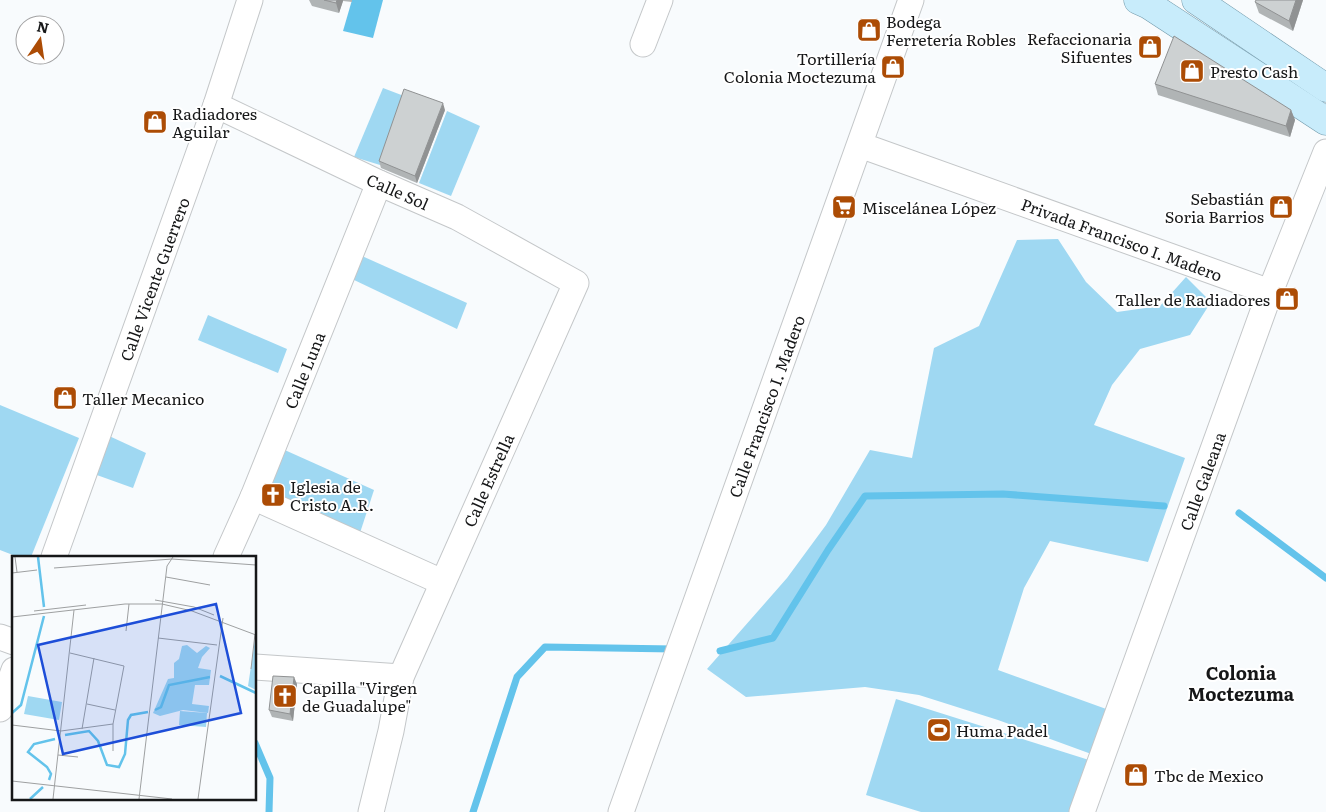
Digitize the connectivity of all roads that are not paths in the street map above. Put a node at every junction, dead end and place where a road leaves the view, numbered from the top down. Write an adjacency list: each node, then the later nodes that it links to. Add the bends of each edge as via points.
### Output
1 (250, 0): 8 (street, Calle Vicente Guerrero)
2 (660, 0): 6 (street)
3 (911, 0): 10 (street, Calle Francisco I. Madero)
4 (1138, 0): 9 (main road)
5 (1196, 0): 7 (main road)
6 (643, 44)
7 (1326, 88)
8 (216, 105): 12 (street, Calle Sol); 16 (street, Calle Vicente Guerrero)
9 (1326, 121)
10 (860, 144): 14 (street, Privada Francisco I. Madero); 26 (street, Calle Francisco I. Madero)
11 (1326, 152): 14 (street, Calle Galeana)
12 (379, 183): 13 (street, Calle Sol, via 457,217); 15 (street, Calle Luna)
13 (576, 283): 18 (street, Calle Estrella)
14 (1270, 292): 27 (street, Calle Galeana)
15 (253, 497): 17 (street, Calle Luna); 18 (street)
16 (54, 556)
17 (226, 556)
18 (442, 582): 23 (street, Calle Estrella)
19 (0, 637): 20 (street)
20 (12, 641)
21 (256, 667): 23 (street)
22 (12, 676): 24 (street)
23 (400, 676): 25 (street, Calle Estrella, via 391,731)
24 (0, 709)
25 (371, 812)
26 (621, 812)
27 (1082, 812)

